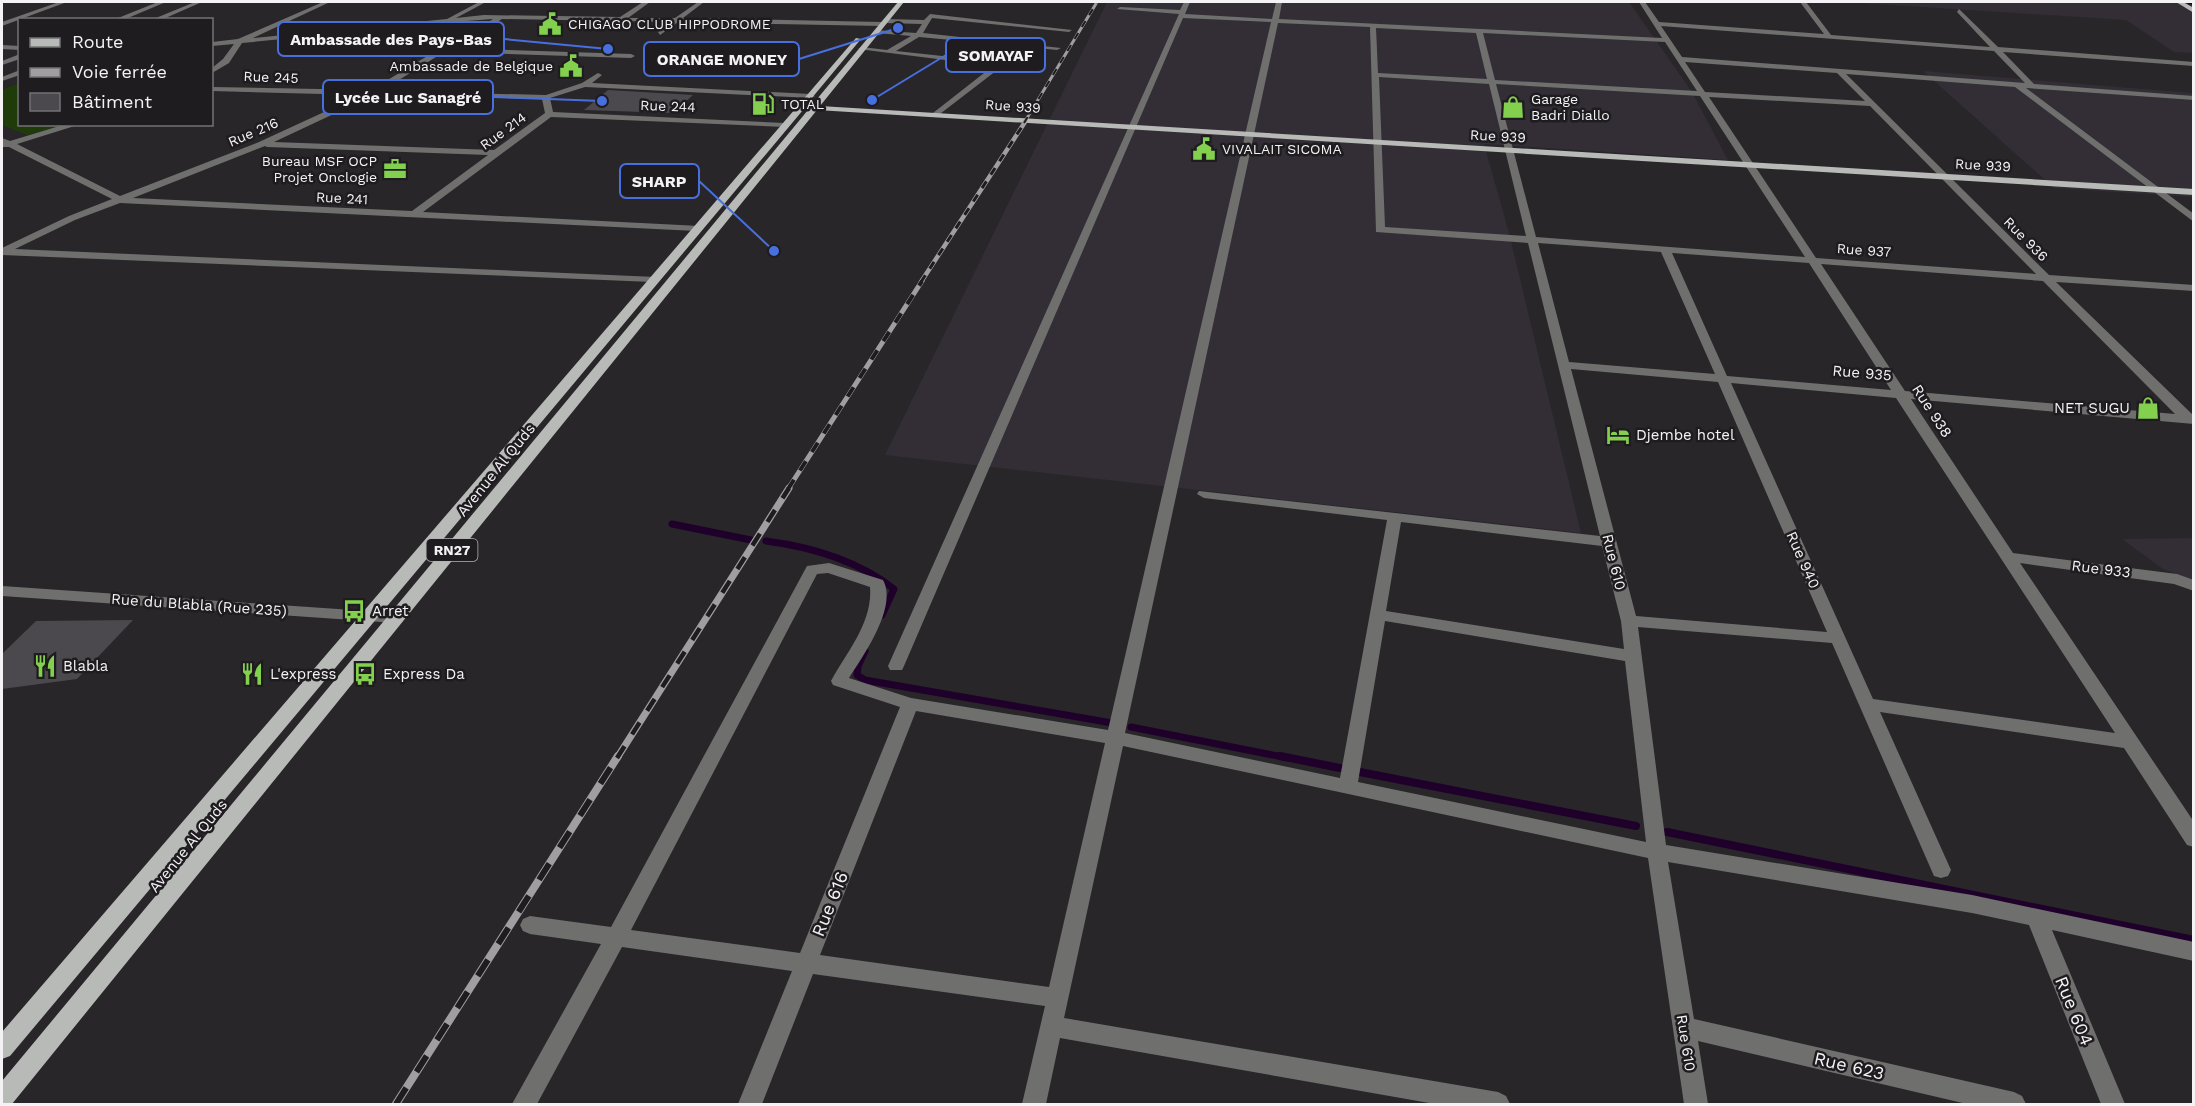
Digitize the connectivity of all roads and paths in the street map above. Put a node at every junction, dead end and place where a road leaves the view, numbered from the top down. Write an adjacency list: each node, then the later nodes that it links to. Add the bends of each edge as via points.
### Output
1 (64, 2): 20 (street)
2 (163, 2): 21 (street)
3 (199, 2): 22 (street)
4 (327, 2): 38 (street)
5 (483, 2): 23 (street)
6 (647, 2): 24 (street)
7 (701, 2): 25 (street)
8 (888, 2): 30 (main road, Avenue Al Quds / RN27)
9 (901, 2): 30 (main road, Avenue Al Quds / RN27)
10 (1279, 2): 26 (street)
11 (1642, 2): 29 (street, Rue 938)
12 (1803, 2): 36 (street)
13 (2179, 2): 17 (main road)
14 (1120, 9): 15 (street)
15 (1183, 10): 26 (street); 77 (street)
16 (1959, 11): 46 (street)
17 (2193, 11)
18 (501, 17): 23 (street); 24 (street); 44 (street, Rue 216)
19 (18, 18): 28 (street)
20 (19, 18)
21 (121, 18)
22 (159, 18)
23 (450, 18): 38 (street); 44 (street)
24 (623, 18): 25 (street)
25 (677, 20): 30 (street); 34 (street)
26 (1276, 21): 31 (street); 78 (street)
27 (926, 22): 30 (street); 32 (street, via 930,16); 35 (street)
28 (2, 24)
29 (1658, 24): 36 (street); 37 (street, Rue 938)
30 (879, 25): 35 (street); 45 (main road, Avenue Al Quds / RN27); 71 (main road, Avenue Al Quds / RN27)
31 (1373, 26): 33 (street); 58 (street)
32 (1069, 30)
33 (1479, 31): 37 (street); 61 (street, Rue 610)
34 (660, 33)
35 (918, 35): 40 (street); 47 (street)
36 (1830, 38): 46 (street)
37 (1668, 40): 50 (street, Rue 938)
38 (240, 41): 39 (street); 54 (street, via 226,61)
39 (213, 44)
40 (1025, 45): 43 (street); 52 (street)
41 (2, 47): 42 (street)
42 (18, 48)
43 (1057, 48)
44 (445, 49): 48 (street); 67 (street, Rue 216)
45 (862, 49): 47 (street); 71 (main road, Avenue Al Quds / RN27)
46 (1997, 50): 53 (street); 65 (street)
47 (888, 52): 52 (street)
48 (631, 56)
49 (18, 57): 51 (street)
50 (1680, 59): 55 (street); 68 (street, Rue 938)
51 (2, 63)
52 (1001, 64): 74 (street)
53 (2193, 64)
54 (213, 69)
55 (1839, 71): 63 (street); 72 (street, Rue 936)
56 (18, 73): 59 (street)
57 (598, 75): 64 (street)
58 (1375, 75): 61 (street); 79 (street)
59 (2, 79)
60 (18, 79): 62 (street)
61 (1492, 82): 68 (street); 82 (street, Rue 610)
62 (2, 84)
63 (2016, 84): 65 (street); 86 (street)
64 (585, 85): 69 (street); 71 (street)
65 (2032, 86): 70 (street)
66 (213, 89): 67 (street, Rue 245)
67 (372, 93): 69 (street, Rue 245); 81 (street, Rue 216)
68 (1703, 94): 72 (street); 84 (street, Rue 938)
69 (546, 97): 73 (street, Rue 214)
70 (2193, 98)
71 (809, 104): 74 (main road, Rue 939); 75 (main road, Avenue Al Quds / RN27); 111 (main road, Avenue Al Quds / RN27)
72 (1871, 104): 85 (street, Rue 936)
73 (549, 114): 75 (street, Rue 244); 83 (street, Rue 214)
74 (936, 115): 77 (main road, Rue 939)
75 (785, 125): 91 (main road, Avenue Al Quds / RN27)
76 (69, 126): 80 (street)
77 (1132, 128): 78 (main road, Rue 939); 115 (street)
78 (1250, 135): 79 (main road, Rue 939); 118 (street)
79 (1377, 142): 82 (main road, Rue 939); 92 (street, Rue 937, via 1380,230)
80 (4, 143): 88 (street, Rue 241)
81 (262, 144): 83 (street); 88 (street, Rue 216)
82 (1510, 150): 84 (main road, Rue 939); 92 (street, Rue 610)
83 (495, 153): 89 (street, Rue 214)
84 (1750, 165): 85 (main road, Rue 939); 95 (street, Rue 938)
85 (1944, 177): 86 (main road, Rue 939); 97 (street, Rue 936)
86 (2154, 189): 87 (main road, Rue 939); 90 (street)
87 (2193, 192)
88 (121, 200): 89 (street, Rue 241); 94 (street, Rue 216, via 72,218)
89 (413, 215): 91 (street, Rue 241)
90 (2193, 219)
91 (696, 228): 96 (main road, Avenue Al Quds / RN27)
92 (1532, 239): 93 (street, Rue 937); 99 (street, Rue 610)
93 (1666, 251): 95 (street, Rue 937); 100 (street, Rue 940)
94 (2, 252): 96 (street)
95 (1813, 262): 97 (street, Rue 937); 101 (street, Rue 938)
96 (652, 279): 110 (main road, Avenue Al Quds / RN27)
97 (2046, 279): 98 (street, Rue 937); 102 (street, Rue 936)
98 (2193, 288)
99 (1564, 364): 100 (street, Rue 935); 105 (street, Rue 610)
100 (1722, 378): 101 (street, Rue 935); 113 (street, Rue 940)
101 (1900, 393): 102 (street, Rue 935); 106 (street, Rue 938)
102 (2191, 422)
103 (1204, 494): 104 (street)
104 (1395, 516): 105 (street); 109 (street)
105 (1609, 542): 112 (street, Rue 610)
106 (2008, 557): 107 (street, Rue 933, via 2177,579); 119 (street, Rue 938)
107 (2193, 586)
108 (2, 591): 110 (street, Rue du Blabla (Rue 235))
109 (1378, 615): 114 (street); 120 (street)
110 (366, 616): 111 (street, Rue du Blabla (Rue 235)); 132 (main road, Avenue Al Quds / RN27)
111 (396, 618): 133 (main road, Avenue Al Quds / RN27)
112 (1629, 621): 113 (street); 114 (street, Rue 610)
113 (1838, 638): 117 (street, Rue 940)
114 (1633, 656): 122 (street, Rue 610)
115 (896, 666)
116 (910, 704): 118 (street); 126 (street, via 839,681 874,619 881,596 878,584 829,568 812,569); 128 (street, Rue 616)
117 (1867, 704): 119 (street); 123 (street, Rue 940)
118 (1117, 738): 120 (street); 129 (street)
119 (2129, 742): 121 (street, Rue 938)
120 (1348, 787): 122 (street)
121 (2193, 839)
122 (1657, 852): 124 (street); 131 (street, Rue 610)
123 (1941, 870)
124 (2036, 917): 127 (street); 140 (street, Rue 604)
125 (530, 925): 126 (street)
126 (616, 937): 128 (street); 134 (street)
127 (2193, 952)
128 (807, 963): 129 (street); 135 (street, Rue 616)
129 (1059, 998): 130 (street)
130 (1052, 1026): 136 (street); 137 (street)
131 (1684, 1027): 138 (street, Rue 610); 139 (street, Rue 623)
132 (2, 1048)
133 (2, 1099)
134 (524, 1104)
135 (750, 1104)
136 (1034, 1104)
137 (1498, 1104)
138 (1696, 1104)
139 (2014, 1104)
140 (2113, 1104)

